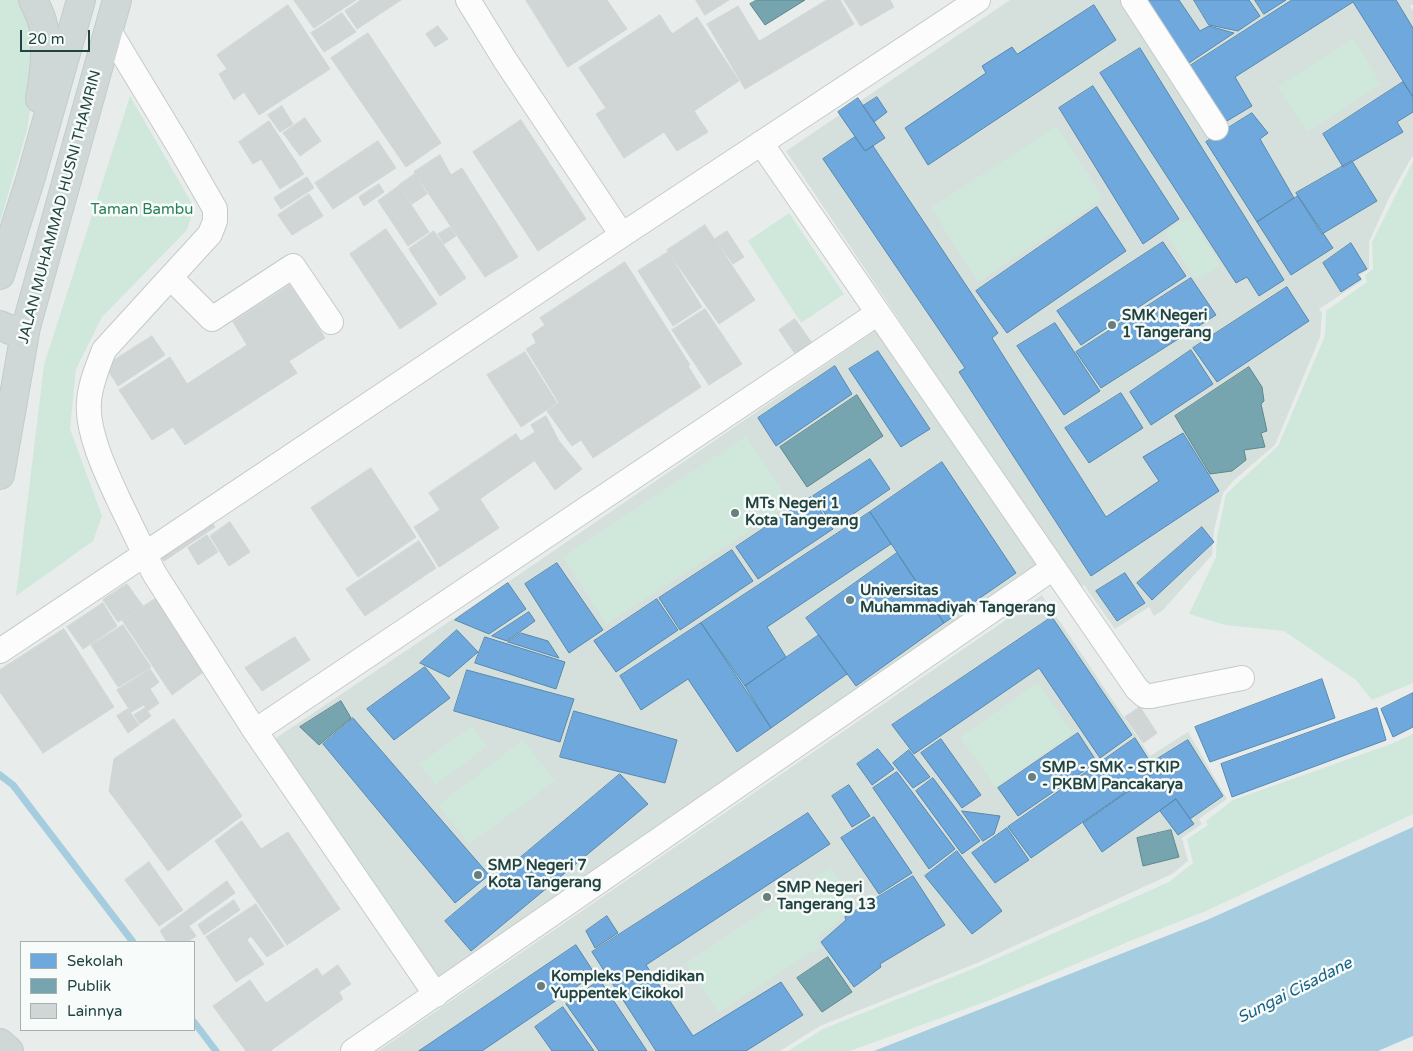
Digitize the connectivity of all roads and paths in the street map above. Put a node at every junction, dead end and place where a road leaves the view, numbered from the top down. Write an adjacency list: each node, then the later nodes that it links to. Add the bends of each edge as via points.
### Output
1 (33, 0): 10 (main road, via 44,31 44,54)
2 (81, 0): 10 (main road)
3 (117, 0): 7 (main road, JALAN MUHAMMAD HUSNI THAMRIN)
4 (468, 0): 11 (street)
5 (978, 0): 9 (street)
6 (1133, 0): 8 (street)
7 (108, 28): 13 (street, via 215,209 210,234); 16 (main road, JALAN MUHAMMAD HUSNI THAMRIN)
8 (1216, 128)
9 (761, 143): 11 (street); 14 (street)
10 (31, 177): 12 (main road)
11 (622, 235): 18 (street)
12 (2, 262)
13 (171, 278): 15 (street, via 212,319 293,266); 18 (street, via 104,350 89,401 89,417 102,464)
14 (878, 313): 19 (street); 22 (street)
15 (331, 322)
16 (12, 335): 17 (main road, JALAN MUHAMMAD HUSNI THAMRIN)
17 (0, 475)
18 (144, 554): 20 (street); 22 (street)
19 (1053, 568): 21 (street, via 1145,696); 23 (street)
20 (0, 651)
21 (1242, 678)
22 (255, 732): 23 (street)
23 (436, 995): 26 (street)
24 (0, 1044): 25 (main road)
25 (9, 1051)
26 (353, 1051)

